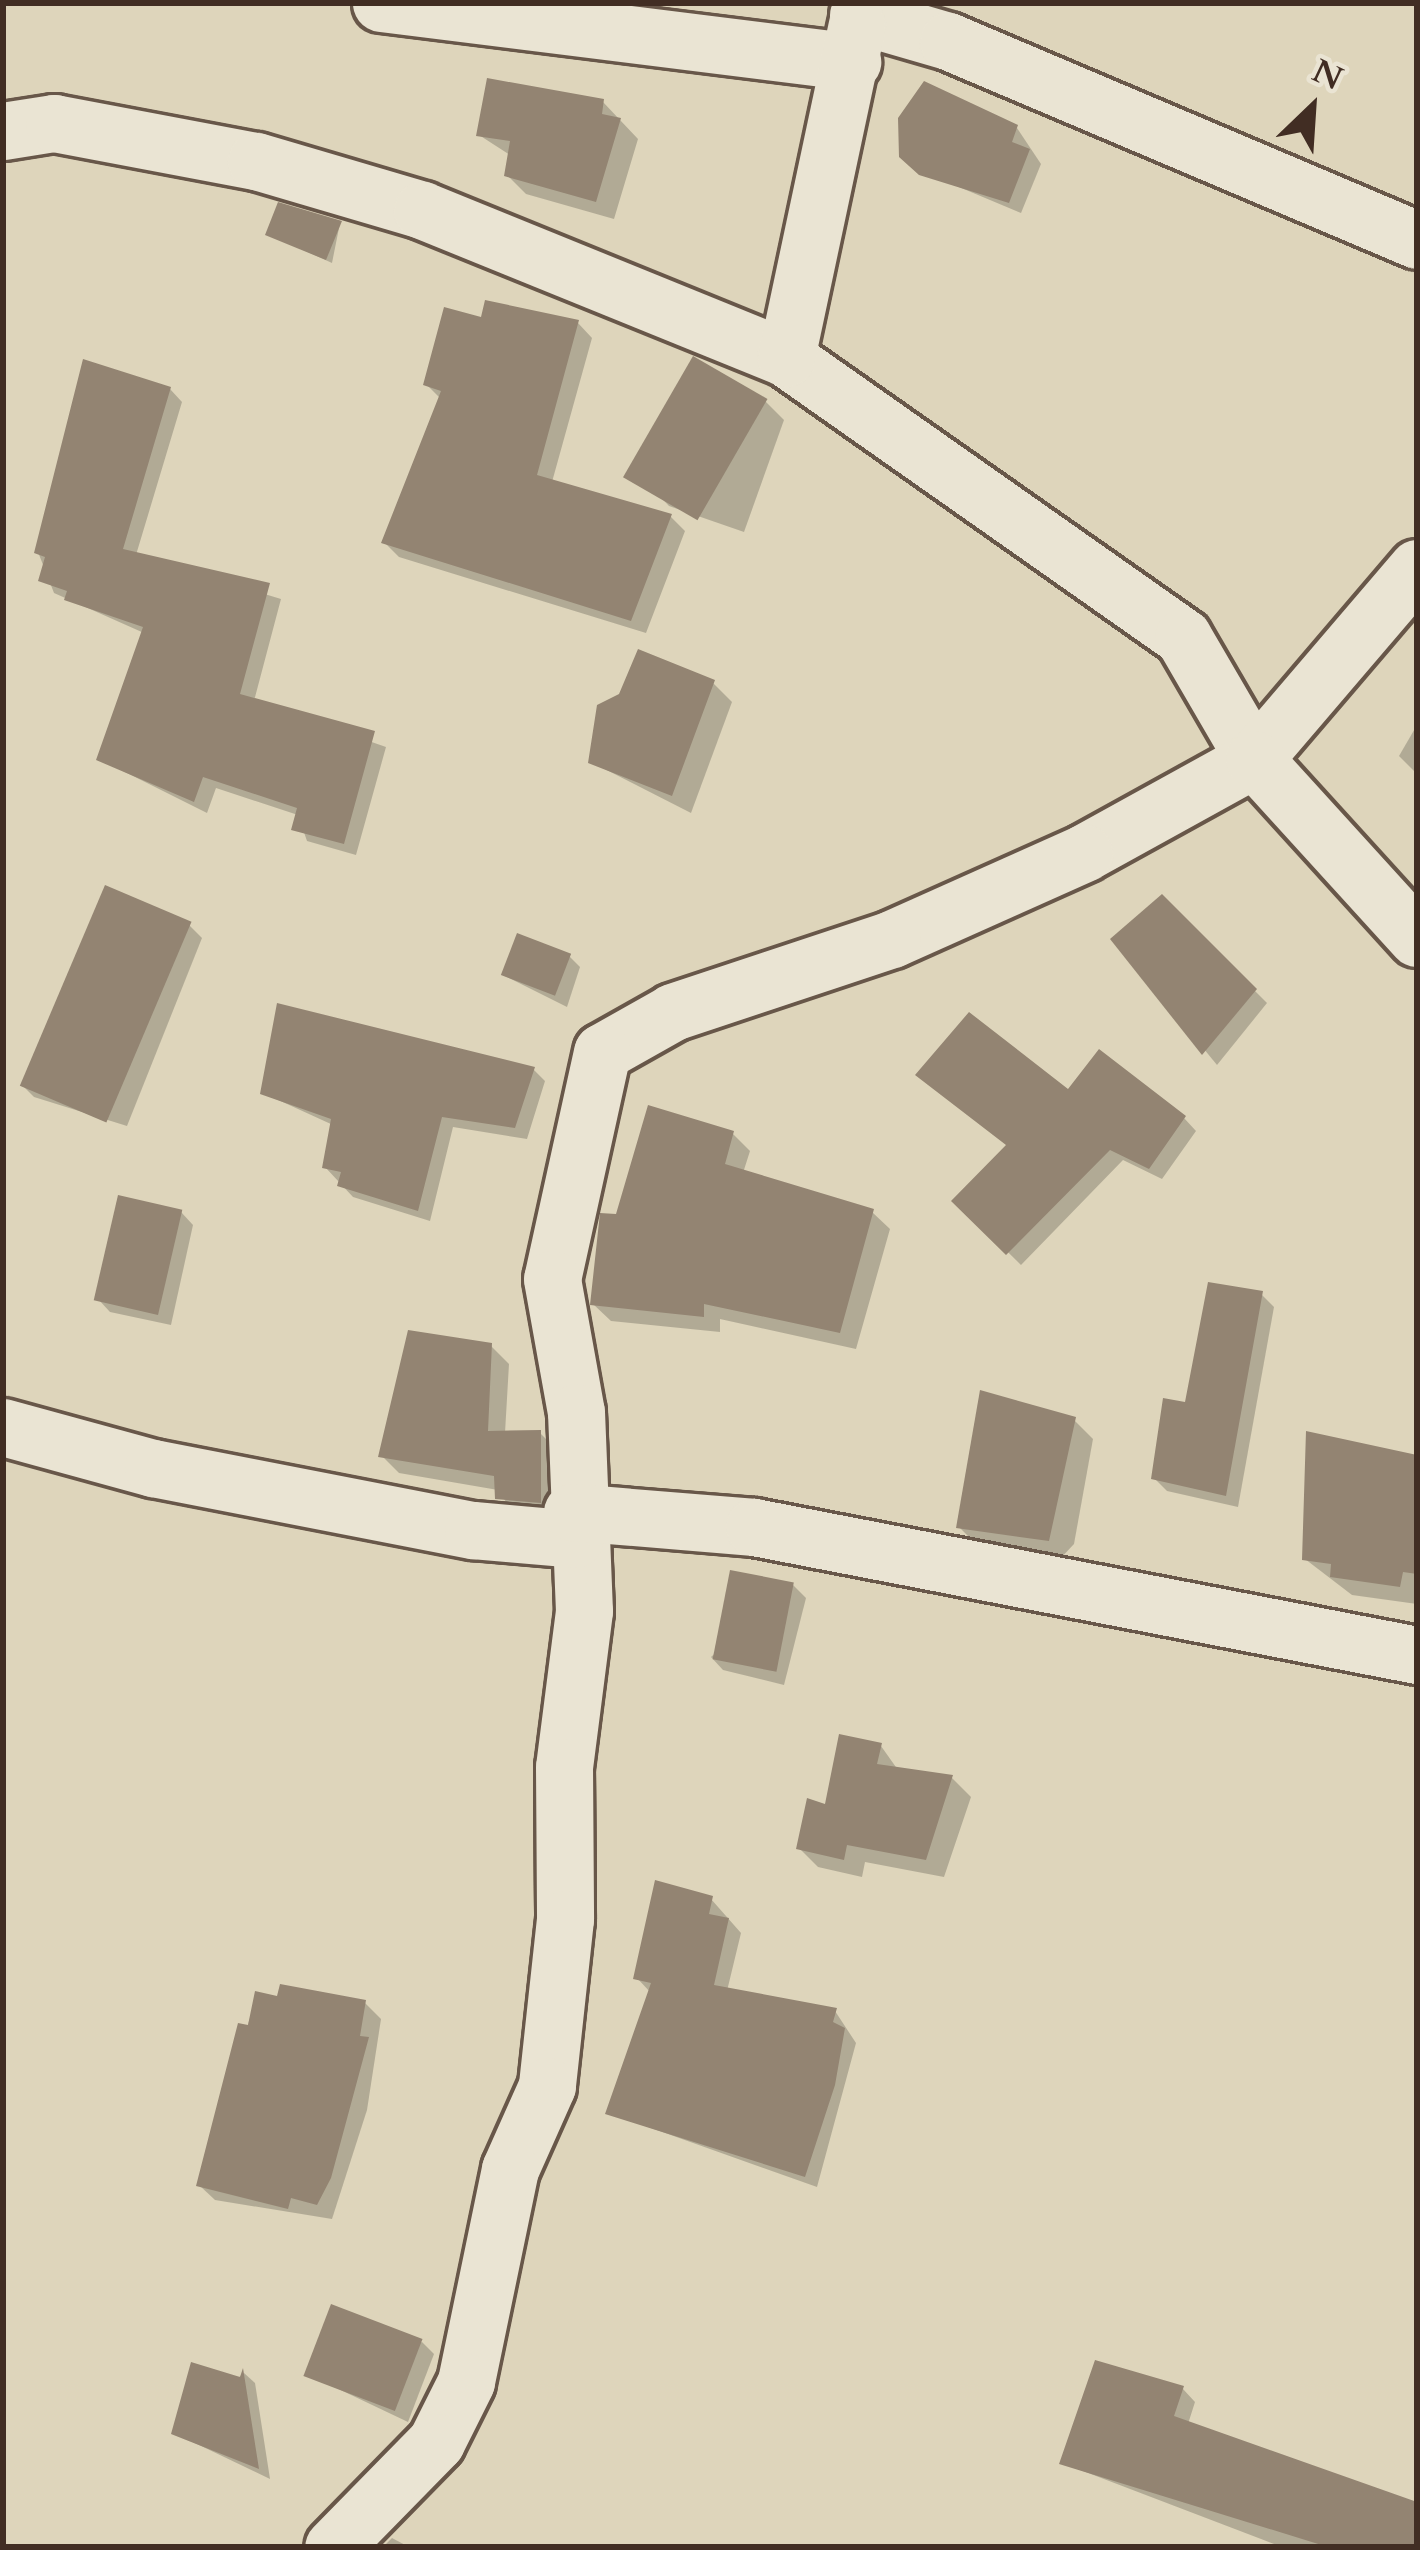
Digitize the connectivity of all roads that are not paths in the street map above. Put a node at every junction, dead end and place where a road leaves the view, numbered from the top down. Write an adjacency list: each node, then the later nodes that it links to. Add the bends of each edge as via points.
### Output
1 (381, 3): 2 (street)
2 (857, 27): 4 (street, via 949,41); 5 (street)
3 (3, 131): 5 (street, via 55,123 256,161 422,210)
4 (1417, 240)
5 (786, 358): 7 (street, via 1183,637)
6 (1417, 568): 7 (street)
7 (1253, 759): 8 (street); 10 (street, via 1041,872 892,939 673,1012 602,1052 551,1279 576,1412)
8 (1417, 938)
9 (3, 1427): 10 (street, via 153,1468 473,1530)
10 (574, 1525): 11 (street, via 754,1526); 12 (street, via 584,1611 563,1767 565,1919 547,2086 510,2169 466,2382 436,2442)
11 (1417, 1654)
12 (333, 2547)

